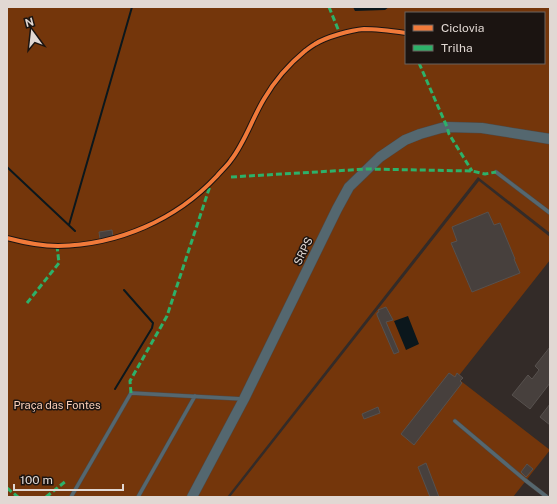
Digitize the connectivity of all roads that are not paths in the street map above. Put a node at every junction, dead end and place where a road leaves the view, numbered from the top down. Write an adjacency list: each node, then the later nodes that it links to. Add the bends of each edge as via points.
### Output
1 (522, 135): 2 (main road, SRPS); 3 (main road, SRPS); 7 (main road, SRPS, via 482,128 441,128 405,140 367,169 349,187 337,209)
2 (550, 139)
3 (550, 147)
4 (496, 172): 5 (lane)
5 (550, 213)
6 (194, 396): 7 (lane); 9 (lane, via 131,393); 10 (lane)
7 (244, 399): 11 (main road, SRPS)
8 (455, 421): 12 (lane)
9 (71, 497)
10 (138, 497)
11 (192, 497)
12 (547, 497)

